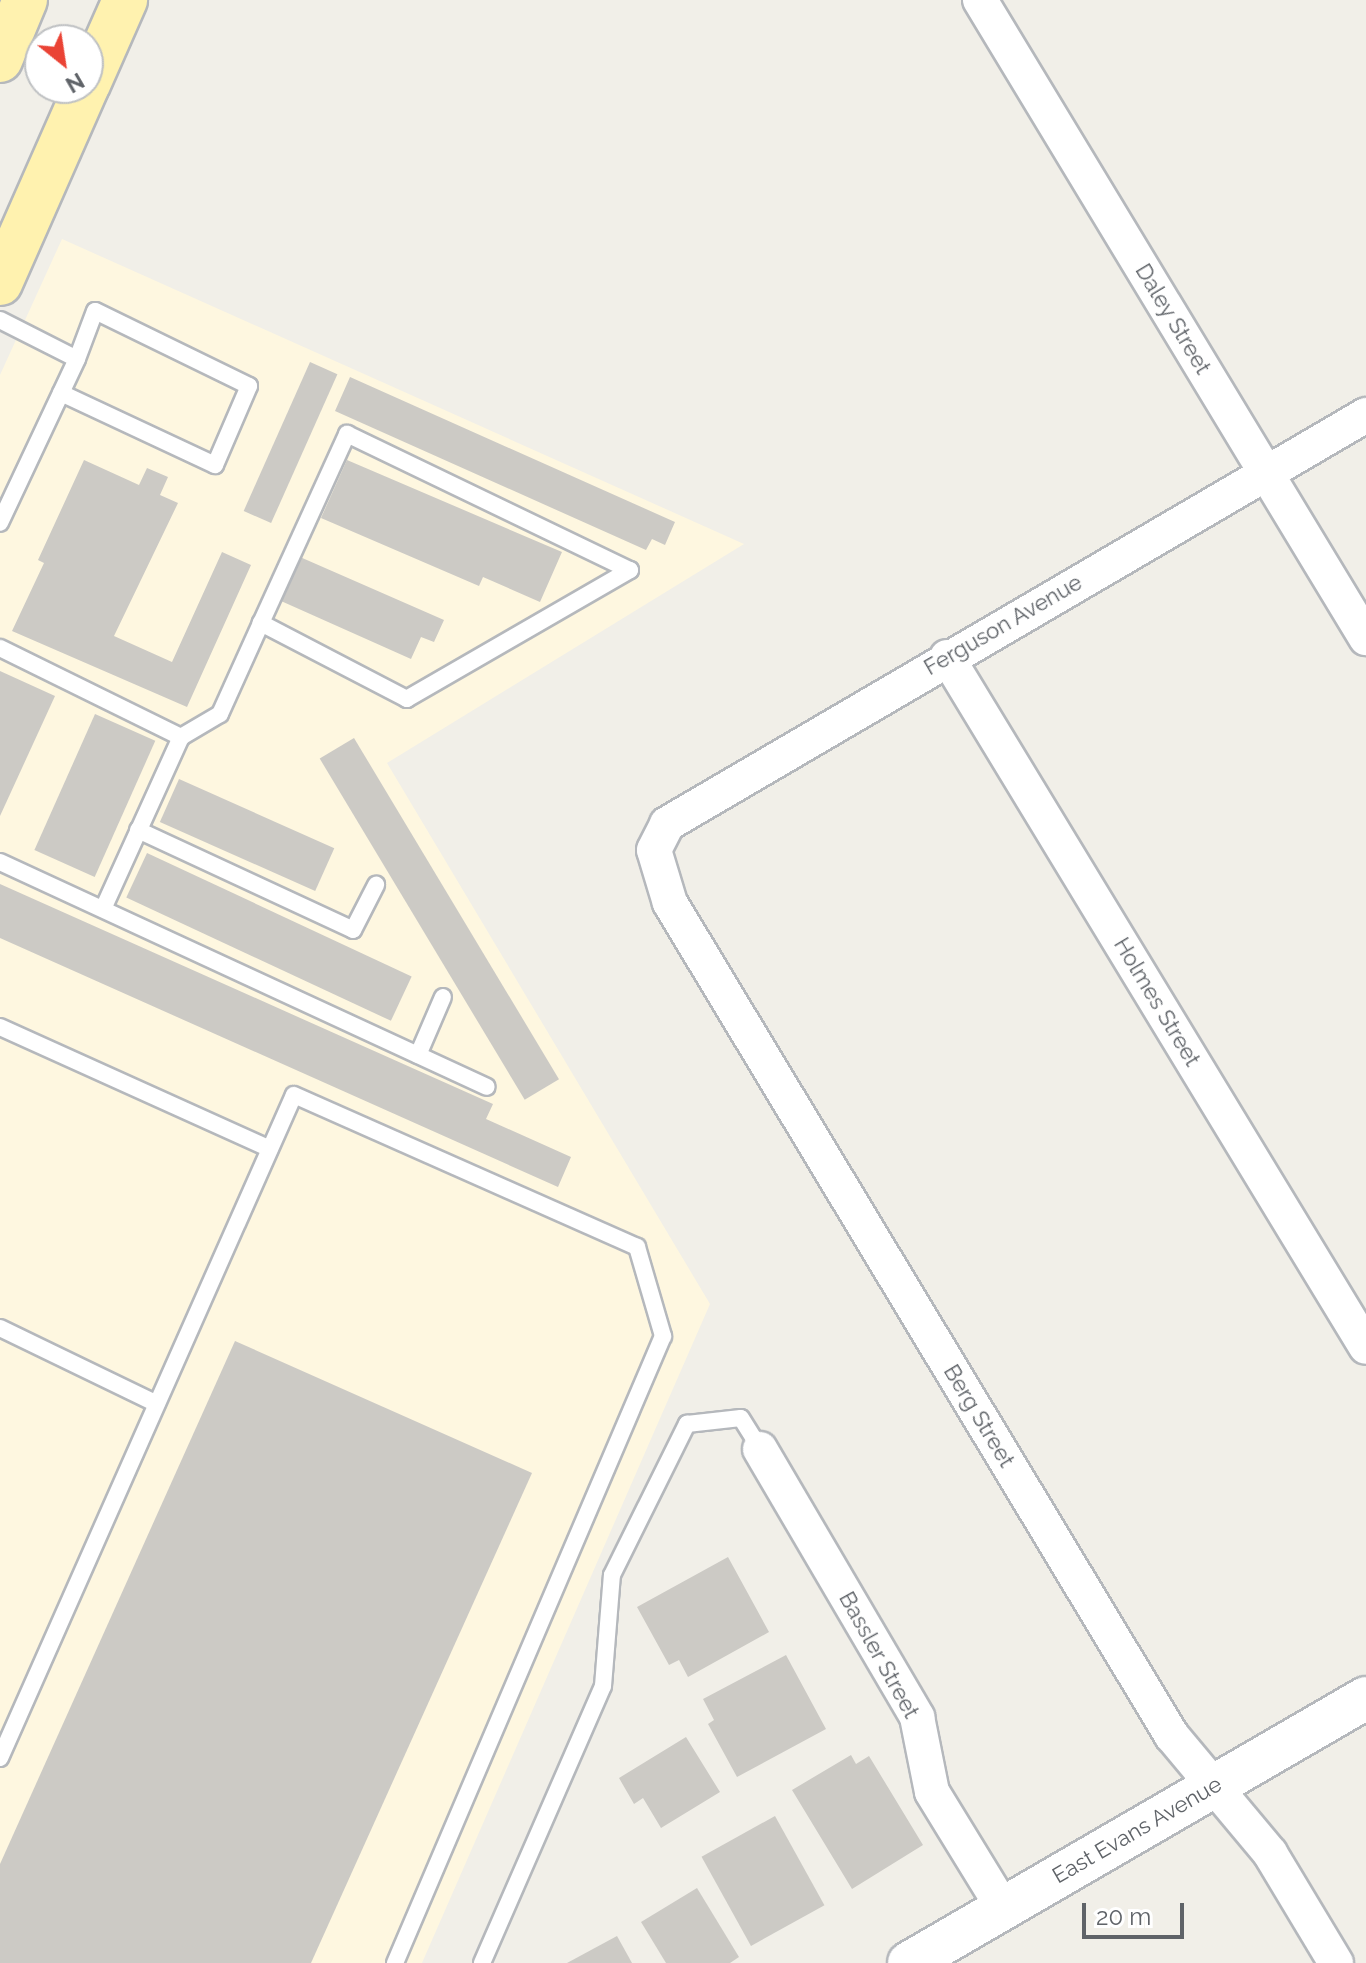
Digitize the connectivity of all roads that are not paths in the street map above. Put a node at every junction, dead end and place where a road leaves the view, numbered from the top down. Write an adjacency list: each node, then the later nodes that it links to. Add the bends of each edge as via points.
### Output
1 (25, 0): 5 (main road)
2 (125, 0): 4 (main road)
3 (980, 0): 12 (street, Daley Street)
4 (104, 48)
5 (0, 60)
6 (79, 104): 7 (main road)
7 (0, 283)
8 (0, 320): 9 (lane)
9 (77, 359): 10 (lane); 10 (lane, via 95,311 249,386 215,465)
10 (61, 393): 13 (lane)
11 (1366, 415): 12 (street, Ferguson Avenue)
12 (1266, 473): 15 (street, Daley Street); 17 (street, Ferguson Avenue)
13 (0, 523)
14 (261, 623): 14 (lane, via 347,434 630,570 407,699); 18 (lane, via 220,714)
15 (1366, 638)
16 (0, 648): 18 (lane)
17 (947, 657): 20 (street, Ferguson Avenue, via 667,824); 30 (street, Holmes Street)
18 (181, 737): 19 (lane)
19 (138, 830): 22 (lane, via 353,930); 23 (lane)
20 (654, 850): 35 (street, Berg Street, via 670,903 1164,1722)
21 (0, 862): 23 (lane)
22 (376, 885)
23 (103, 909): 26 (lane)
24 (443, 997): 26 (lane)
25 (0, 1027): 28 (lane)
26 (418, 1055): 27 (lane)
27 (487, 1087)
28 (270, 1149): 31 (lane); 37 (lane, via 294,1095 637,1247 663,1336)
29 (0, 1328): 31 (lane)
30 (1366, 1347)
31 (157, 1404): 34 (lane)
32 (760, 1449): 36 (street, Bassler Street, via 917,1717 932,1792); 38 (lane, via 741,1418 687,1424 612,1575 603,1686)
33 (1366, 1698): 35 (street, East Evans Avenue)
34 (0, 1758)
35 (1214, 1786): 36 (street, East Evans Avenue); 40 (street, Berg Street, via 1270,1853)
36 (1003, 1908): 39 (street, East Evans Avenue)
37 (395, 1963)
38 (482, 1963)
39 (909, 1963)
40 (1336, 1963)

